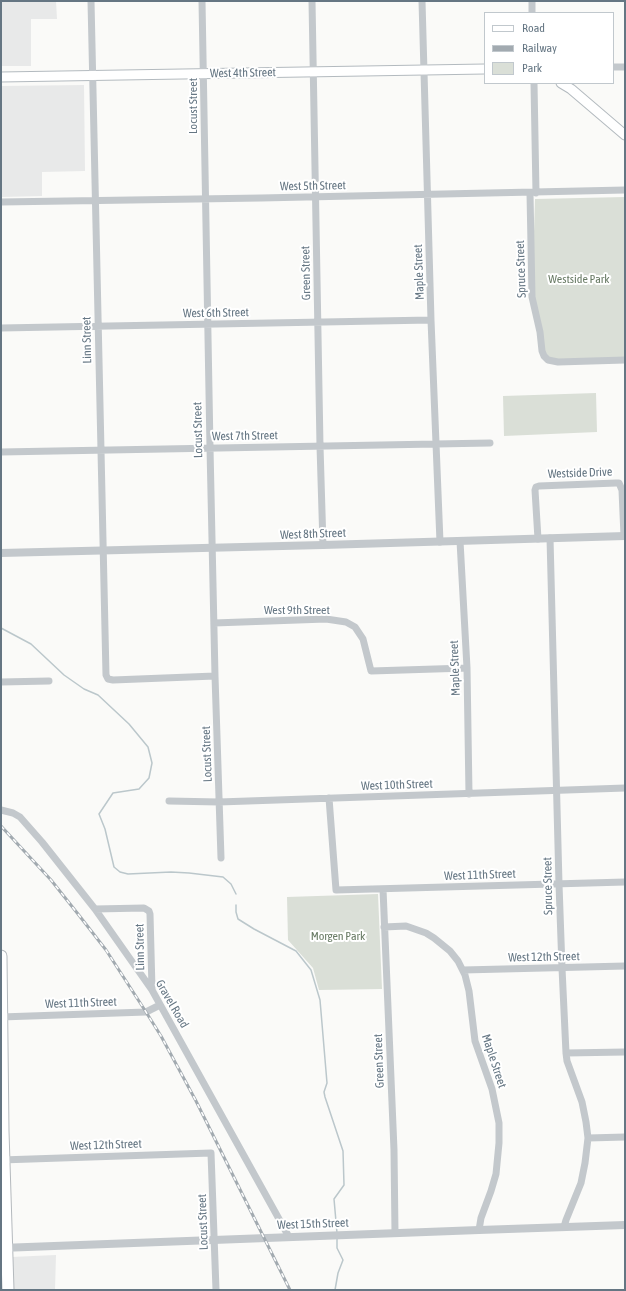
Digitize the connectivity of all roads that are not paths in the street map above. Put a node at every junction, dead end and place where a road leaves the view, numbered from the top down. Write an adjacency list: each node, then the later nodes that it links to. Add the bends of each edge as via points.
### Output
1 (91, 1): 13 (street, Linn Street)
2 (202, 1): 12 (street, Locust Street)
3 (312, 1): 11 (street, Green Street)
4 (422, 1): 10 (street, Maple Street)
5 (532, 1): 6 (street)
6 (532, 12)
7 (614, 67): 8 (street)
8 (625, 67)
9 (484, 69): 10 (main road, West 4th Street)
10 (424, 70): 11 (main road, West 4th Street); 20 (street, Maple Street)
11 (313, 71): 12 (main road, West 4th Street); 21 (street, Green Street)
12 (204, 73): 13 (main road, West 4th Street); 22 (street, Locust Street)
13 (92, 76): 14 (main road, West 4th Street); 23 (street, Linn Street)
14 (1, 77)
15 (534, 84): 19 (street, Spruce Street)
16 (573, 86): 17 (main road)
17 (625, 135)
18 (625, 190): 19 (street, West 5th Street)
19 (533, 193): 20 (street, West 5th Street); 30 (street, Spruce Street, via 532,297 544,356 548,360 558,362)
20 (428, 194): 21 (street, West 5th Street); 25 (street, Maple Street)
21 (316, 197): 22 (street, West 5th Street); 26 (street, Green Street)
22 (205, 199): 23 (street, West 5th Street); 27 (street, Locust Street)
23 (95, 200): 24 (street, West 5th Street); 28 (street, Linn Street)
24 (1, 202)
25 (431, 320): 26 (street, West 6th Street); 32 (street, Maple Street)
26 (318, 322): 27 (street, West 6th Street); 33 (street, Green Street)
27 (207, 324): 28 (street, West 6th Street); 34 (street, Locust Street)
28 (98, 326): 29 (street, West 6th Street); 35 (street, Linn Street)
29 (1, 328)
30 (625, 360)
31 (490, 443): 32 (street, West 7th Street)
32 (436, 444): 33 (street, West 7th Street); 41 (street, Maple Street)
33 (320, 446): 34 (street, West 7th Street); 42 (street, Green Street)
34 (210, 448): 35 (street, West 7th Street); 43 (street, Locust Street)
35 (100, 450): 36 (street, West 7th Street); 44 (street, Linn Street)
36 (1, 452)
37 (625, 536): 38 (street, Westside Drive, via 622,486 619,483 536,487); 39 (street, West 8th Street)
38 (538, 538): 39 (street, West 8th Street); 40 (street, West 8th Street)
39 (550, 538): 52 (street, Spruce Street)
40 (460, 541): 41 (street, West 8th Street); 47 (street, Maple Street)
41 (440, 542): 42 (street, West 8th Street)
42 (323, 545): 43 (street, West 8th Street)
43 (213, 548): 44 (street, West 8th Street); 46 (street, Locust Street)
44 (103, 550): 45 (street, West 8th Street); 48 (street, Linn Street, via 108,679)
45 (1, 553)
46 (214, 623): 47 (street, West 9th Street, via 326,619 346,622 355,627 363,639 371,671); 48 (street, Locust Street)
47 (467, 668): 53 (street, Maple Street)
48 (215, 676): 56 (street, Locust Street)
49 (49, 681): 50 (street)
50 (1, 682)
51 (625, 788): 52 (street, West 10th Street)
52 (558, 791): 53 (street, West 10th Street); 60 (street, Spruce Street)
53 (469, 794): 54 (street, West 10th Street)
54 (329, 798): 56 (street, West 10th Street); 61 (street, West 11th Street, via 336,890)
55 (169, 801): 56 (street, West 10th Street)
56 (219, 802): 58 (street, Locust Street)
57 (1, 810): 62 (street, Gravel Road, via 13,813 26,823)
58 (221, 858)
59 (625, 882): 60 (street, West 11th Street)
60 (559, 884): 61 (street, West 11th Street); 66 (street, Spruce Street)
61 (383, 889): 63 (street, Green Street)
62 (95, 908): 68 (street, Gravel Road); 68 (street, Linn Street, via 144,908 149,911)
63 (384, 927): 67 (street, Maple Street, via 406,926 426,933 450,951); 81 (street, Green Street)
64 (1, 956): 70 (highway)
65 (625, 966): 66 (street, West 12th Street)
66 (562, 968): 67 (street, West 12th Street); 72 (street, Spruce Street)
67 (463, 970): 80 (street, Maple Street, via 469,991 475,1041 492,1089 499,1123 496,1174)
68 (152, 990): 69 (street, Gravel Road)
69 (160, 1005): 70 (street, West 11th Street, via 146,1012); 82 (street, Gravel Road)
70 (2, 1017): 73 (highway)
71 (625, 1052): 72 (street)
72 (566, 1054): 75 (street, Spruce Street, via 582,1102)
73 (2, 1131): 77 (highway)
74 (625, 1137): 75 (street)
75 (588, 1138): 79 (street, Spruce Street, via 581,1182)
76 (212, 1153): 77 (street, West 12th Street); 83 (street, Locust Street)
77 (3, 1160): 84 (highway)
78 (625, 1225): 79 (street, West 15th Street)
79 (564, 1227): 80 (street, West 15th Street)
80 (479, 1230): 81 (street, West 15th Street)
81 (395, 1233): 82 (street, West 15th Street)
82 (289, 1237): 83 (street, West 15th Street)
83 (214, 1240): 84 (street, West 15th Street); 86 (street, Locust Street)
84 (4, 1248): 85 (highway)
85 (8, 1290)
86 (216, 1290)

